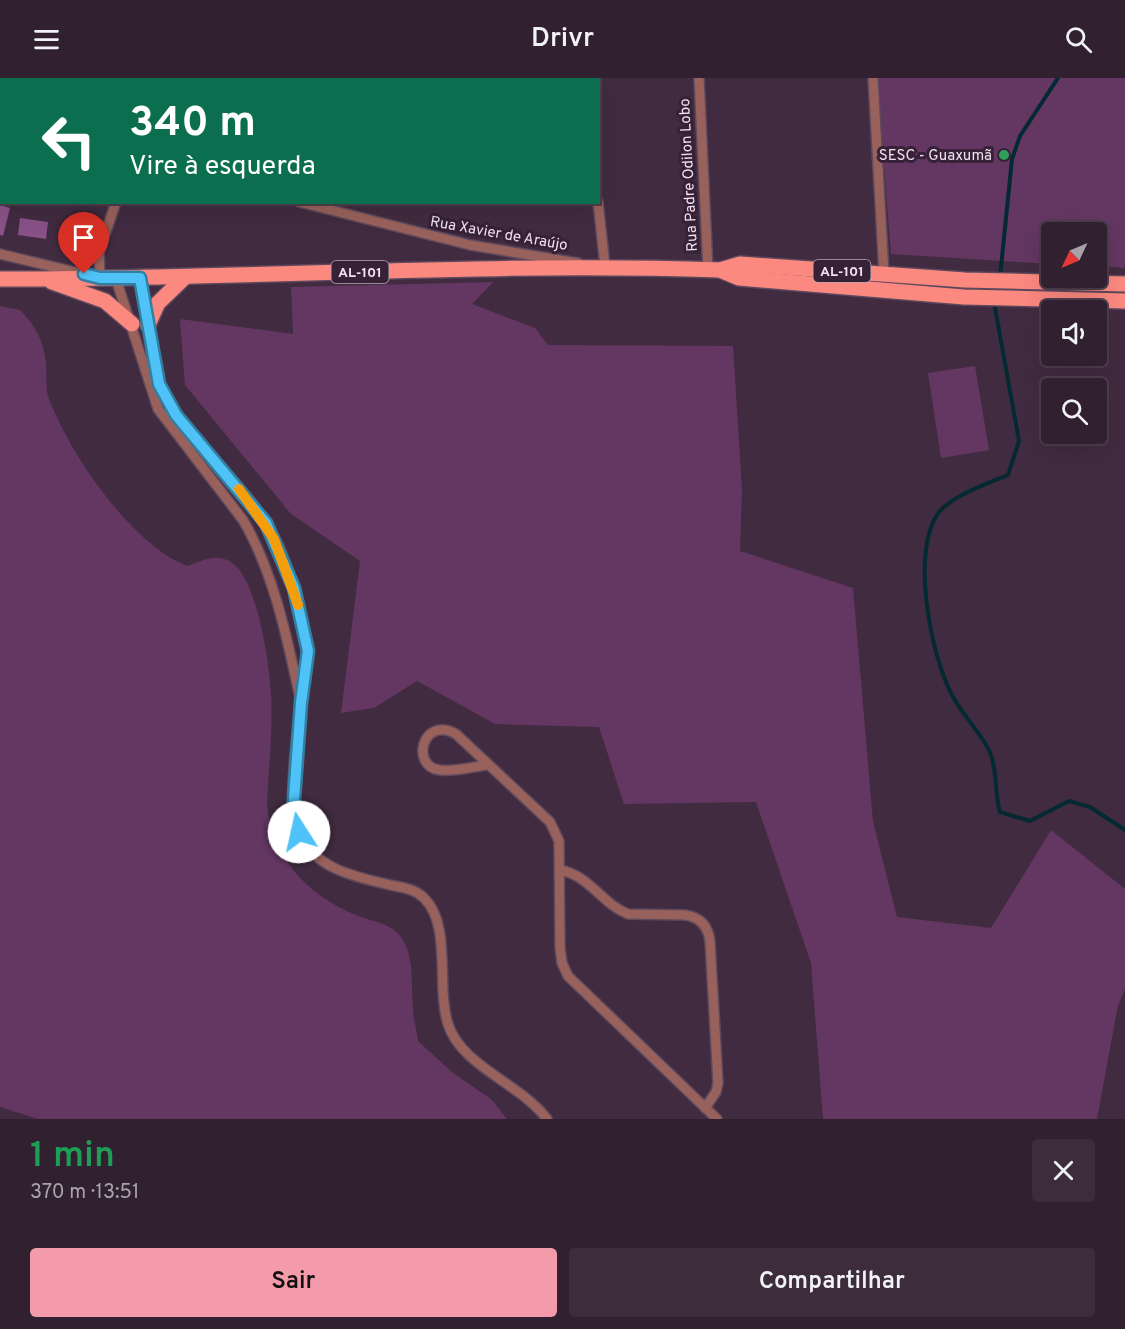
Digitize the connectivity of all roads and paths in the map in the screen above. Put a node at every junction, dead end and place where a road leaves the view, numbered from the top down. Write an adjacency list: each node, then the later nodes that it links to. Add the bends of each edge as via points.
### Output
1 (699, 78): 9 (street, Rua Padre Odilon Lobo)
2 (873, 78): 10 (street)
3 (115, 204): 12 (street, via 99,252)
4 (307, 204): 7 (street, Rua Xavier de Araújo, via 470,245)
5 (598, 204): 8 (street)
6 (0, 254): 12 (street)
7 (590, 266): 8 (main road, AL-101); 11 (main road, AL-101)
8 (605, 266): 9 (main road, AL-101)
9 (714, 270): 10 (main road, AL-101, via 740,264); 18 (main road, AL-101, via 739,278 964,297)
10 (884, 274): 17 (main road, AL-101, via 1050,284)
11 (185, 277): 13 (main road, AL-101); 20 (main road, via 158,303)
12 (100, 278): 15 (main road, AL-101); 16 (main road, AL-101)
13 (140, 278): 16 (main road, AL-101); 20 (street)
14 (0, 279): 15 (main road, AL-101)
15 (47, 279): 19 (main road, via 105,301)
16 (117, 279): 19 (street)
17 (1125, 284)
18 (1125, 301)
19 (132, 324): 21 (street, via 158,409 253,538 273,592)
20 (148, 325): 21 (street, via 159,384 165,396 176,415 260,515 294,588 308,651)
21 (301, 703): 25 (street, via 293,812 299,832 326,865 409,888 431,905 438,926 443,1002 458,1045 523,1095)
22 (487, 765): 22 (street, via 440,770 428,764 423,745 436,730 450,730); 23 (street, via 550,822 560,841)
23 (560, 870): 24 (street, via 560,948 568,976); 24 (street, via 573,872 620,911 684,915 705,926 710,941 718,1083)
24 (705, 1108): 26 (street)
25 (547, 1119)
26 (717, 1119)

